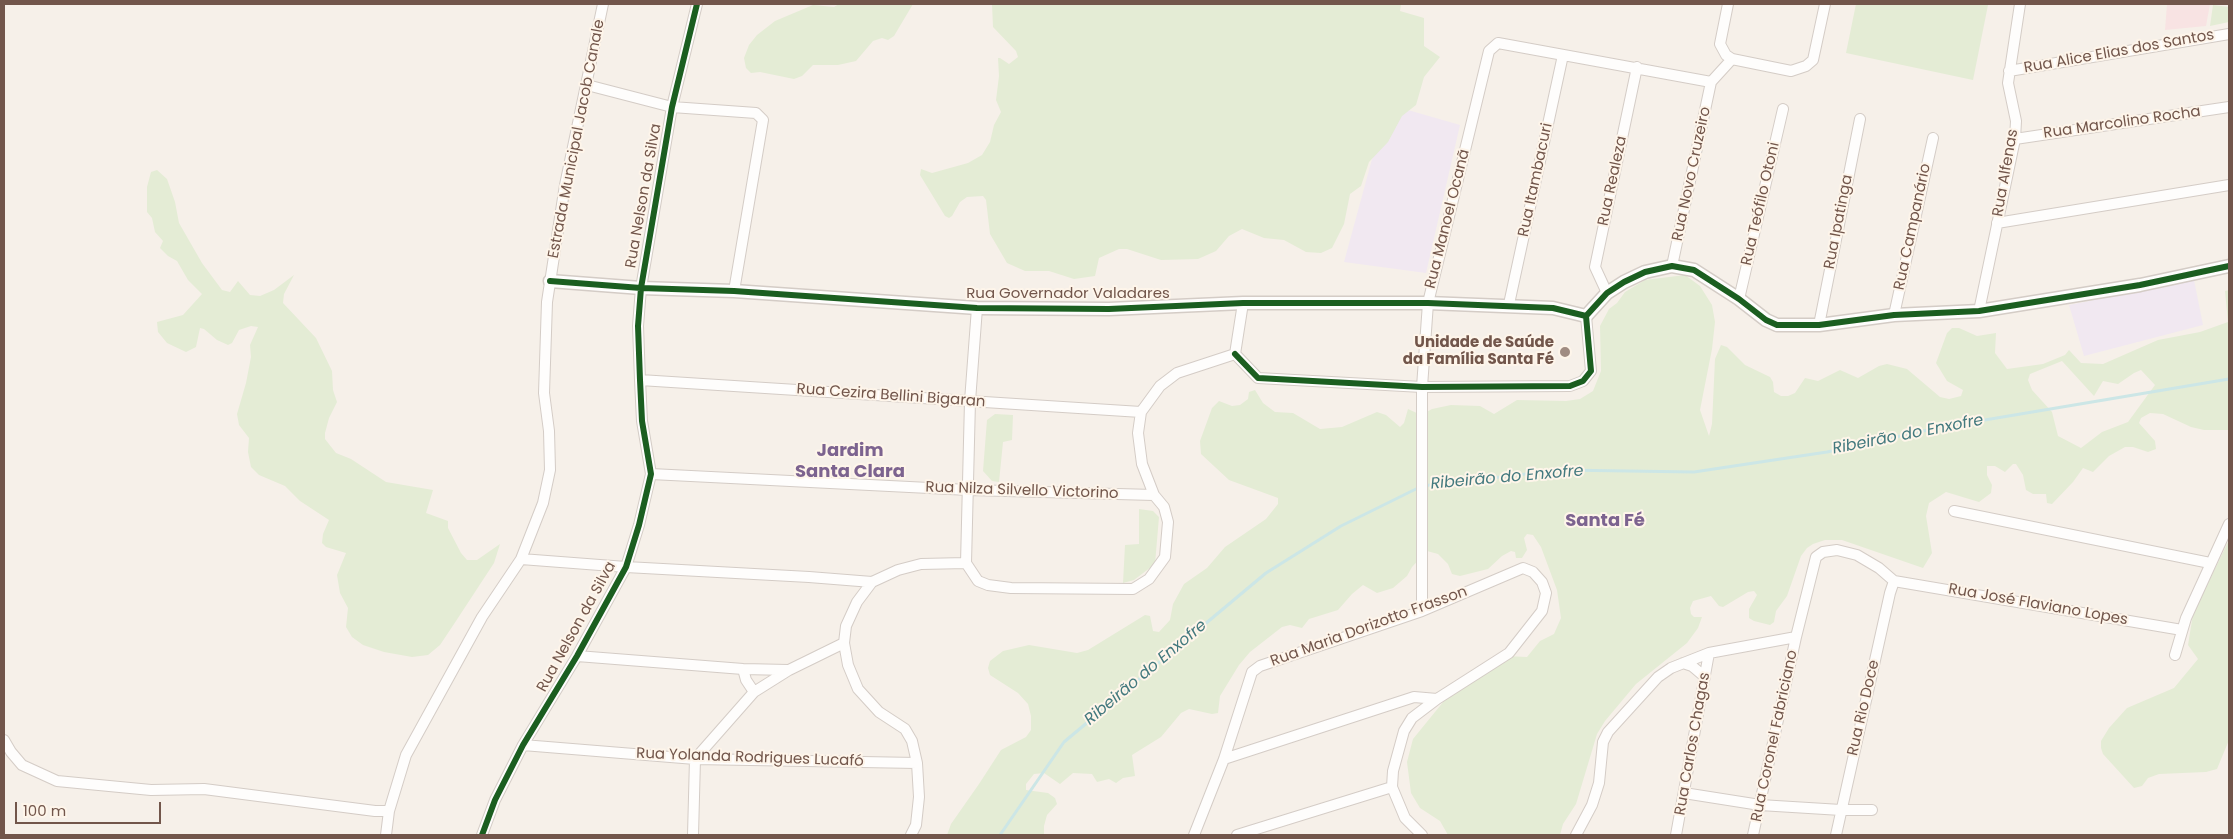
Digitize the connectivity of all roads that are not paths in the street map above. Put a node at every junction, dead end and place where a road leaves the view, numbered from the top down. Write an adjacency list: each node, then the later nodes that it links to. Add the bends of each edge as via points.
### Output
1 (603, 4): 12 (street, Estrada Municipal Jacob Canale)
2 (697, 4): 13 (street, Rua Nelson da Silva)
3 (1728, 4): 8 (street, via 1721,38 1722,50)
4 (1826, 4): 8 (street, via 1813,60 1806,66 1791,71)
5 (2020, 4): 10 (street, Rua Alfenas)
6 (2229, 34): 10 (street, Rua Alice Elias dos Santos)
7 (1563, 55): 9 (street); 29 (street, Rua Manoel Ocanã, via 1498,43 1489,51); 30 (street, Rua Itambacuri)
8 (1732, 59): 11 (street)
9 (1637, 68): 11 (street); 26 (street, Rua Realeza, via 1595,267)
10 (2009, 71): 18 (street, Rua Alfenas, via 2008,83 2016,121)
11 (1711, 82): 21 (street, Rua Novo Cruzeiro)
12 (587, 85): 13 (street); 23 (street, Estrada Municipal Jacob Canale, via 565,185)
13 (672, 107): 24 (street, Rua Nelson da Silva); 25 (street, via 756,113 763,120)
14 (2229, 107): 18 (street, Rua Marcolino Rocha)
15 (1783, 109): 27 (street, Rua Teófilo Otoni)
16 (1860, 119): 35 (street, Rua Ipatinga)
17 (1933, 138): 33 (street, Rua Campanário)
18 (2015, 139): 20 (street, Rua Alfenas)
19 (2229, 185): 20 (street)
20 (1997, 223): 32 (street, Rua Alfenas)
21 (1672, 266): 26 (street, via 1646,272); 27 (street, via 1694,270)
22 (2229, 266): 32 (street, via 2140,285)
23 (550, 280): 24 (street, Rua Governador Valadares); 46 (street, Estrada Municipal Jacob Canale, via 544,393 550,470 543,503)
24 (641, 288): 25 (street, Rua Governador Valadares); 37 (street, Rua Nelson da Silva, via 638,326)
25 (734, 291): 31 (street, Rua Governador Valadares)
26 (1606, 293): 34 (street)
27 (1739, 299): 35 (street, via 1777,325)
28 (1243, 303): 29 (street, Rua Governador Valadares); 31 (street, Rua Governador Valadares, via 1109,309); 36 (street)
29 (1428, 303): 30 (street, Rua Governador Valadares); 38 (street, Rua Manoel Ocanã)
30 (1509, 304): 34 (street, Rua Governador Valadares, via 1553,308)
31 (977, 308): 39 (street)
32 (1979, 311): 33 (street)
33 (1894, 315): 35 (street)
34 (1586, 316): 38 (street, via 1590,371 1583,381 1570,386)
35 (1819, 325)
36 (1236, 354): 38 (street, via 1258,378); 40 (street, via 1176,372 1160,386)
37 (640, 380): 39 (street, Rua Cezira Bellini Bigaran); 41 (street, Rua Nelson da Silva, via 642,421)
38 (1422, 387): 52 (street, Rua Manoel Ocanã)
39 (970, 401): 40 (street, Rua Cezira Bellini Bigaran); 42 (street)
40 (1141, 412): 43 (street, via 1138,434 1142,464)
41 (651, 474): 42 (street, Rua Nilza Silvello Victorino); 49 (street, Rua Nelson da Silva)
42 (969, 490): 43 (street, Rua Nilza Silvello Victorino); 47 (street)
43 (1154, 495): 47 (street, via 1164,507 1168,522 1166,557 1149,579 1132,589 988,585 978,580)
44 (1954, 511): 48 (street)
45 (2229, 524): 48 (street)
46 (521, 559): 49 (street); 75 (street, Estrada Municipal Jacob Canale, via 482,616 406,755)
47 (966, 563): 51 (street, via 921,564)
48 (2210, 563): 53 (street)
49 (626, 567): 51 (street); 58 (street, Rua Nelson da Silva)
50 (1894, 581): 53 (street, Rua José Flaviano Lopes); 54 (street, Rua Coronel Fabriciano, via 1857,555 1837,550 1823,552 1816,557); 73 (street, Rua Rio Doce)
51 (872, 582): 55 (street, via 857,602 846,626)
52 (1422, 611): 64 (street, Rua Maria Dorizotto Frasson, via 1523,568 1533,572 1546,593 1542,611 1509,653); 68 (street, Rua Maria Dorizotto Frasson, via 1260,666 1252,672)
53 (2182, 630): 57 (street)
54 (1796, 637): 56 (street); 72 (street, Rua Coronel Fabriciano)
55 (844, 643): 61 (street); 69 (street, via 848,665 858,689 879,712 906,729)
56 (1709, 653): 59 (street); 62 (street, Rua Carlos Chagas)
57 (2175, 654)
58 (577, 656): 60 (street); 66 (street, Rua Nelson da Silva)
59 (1683, 663): 62 (street); 83 (street, via 1658,677 1608,732 1603,742 1592,805)
60 (743, 669): 61 (street); 63 (street)
61 (789, 670): 63 (street)
62 (1705, 676): 71 (street, Rua Carlos Chagas)
63 (754, 692): 67 (street)
64 (1437, 699): 68 (street, via 1414,697); 70 (street, via 1407,725 1398,750)
65 (4, 740): 75 (street, via 22,764 57,781 151,790 204,789)
66 (523, 745): 67 (street, Rua Yolanda Rodrigues Lucafó); 77 (street, Rua Nelson da Silva, via 495,800)
67 (695, 759): 69 (street, Rua Yolanda Rodrigues Lucafó); 78 (street)
68 (1224, 760): 80 (street)
69 (917, 762): 79 (street, via 920,797 916,825)
70 (1392, 788): 81 (street); 82 (street, via 1405,818)
71 (1684, 793): 72 (street); 84 (street, Rua Carlos Chagas)
72 (1760, 805): 73 (street); 85 (street, Rua Coronel Fabriciano)
73 (1841, 810): 74 (street); 86 (street, Rua Rio Doce)
74 (1872, 810)
75 (389, 811): 76 (street, Estrada Municipal Jacob Canale)
76 (386, 835)
77 (482, 835)
78 (693, 835)
79 (911, 835)
80 (1194, 835)
81 (1237, 835)
82 (1422, 835)
83 (1576, 835)
84 (1676, 835)
85 (1753, 835)
86 (1836, 835)

